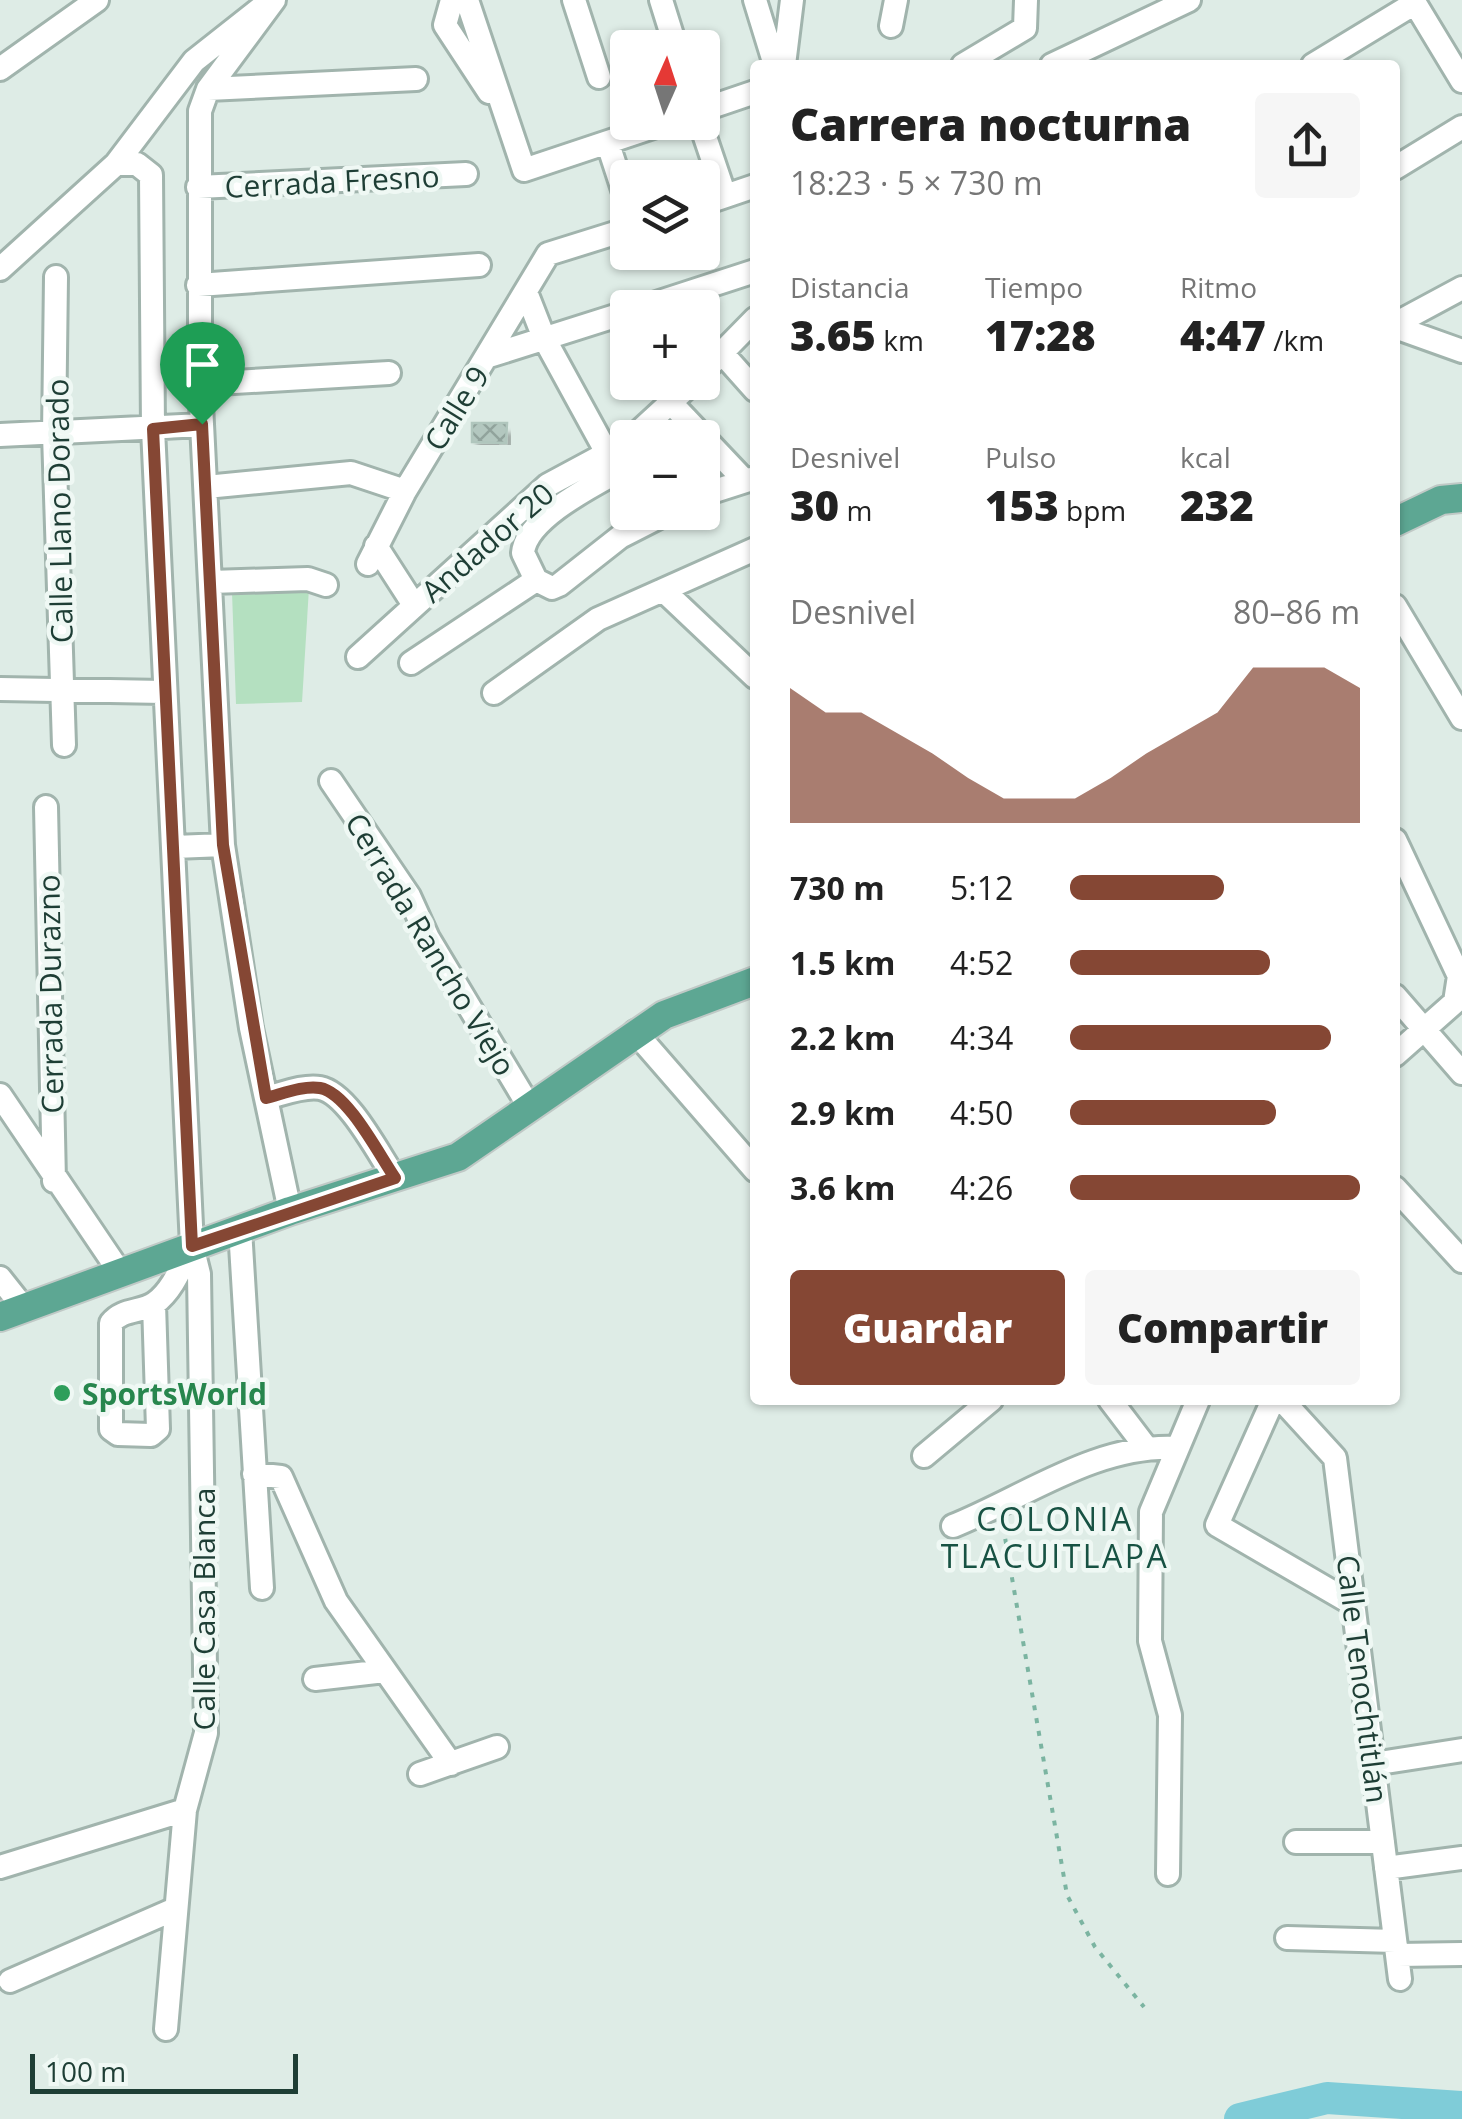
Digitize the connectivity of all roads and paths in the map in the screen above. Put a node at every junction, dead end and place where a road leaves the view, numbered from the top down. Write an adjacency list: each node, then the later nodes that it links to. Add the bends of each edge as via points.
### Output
1 (97, 0): 20 (street)
2 (272, 0): 24 (street); 32 (street, via 194,61)
3 (452, 0): 27 (street, via 445,25)
4 (467, 0): 27 (street)
5 (574, 0): 21 (street)
6 (661, 0): 14 (street)
7 (755, 0): 15 (street)
8 (792, 0): 16 (street)
9 (896, 0): 13 (street)
10 (1026, 0): 17 (street, via 1026,28)
11 (1190, 0): 18 (street)
12 (1414, 2): 19 (street); 23 (street)
13 (891, 26)
14 (670, 30)
15 (774, 60)
16 (785, 60)
17 (972, 60)
18 (1063, 60)
19 (1321, 60)
20 (0, 69)
21 (598, 78)
22 (416, 79): 24 (street)
23 (1462, 82)
24 (208, 88): 35 (street, via 200,111)
25 (750, 94): 26 (street)
26 (720, 104)
27 (507, 120): 30 (street, via 524,170)
28 (1462, 126): 33 (street)
29 (619, 140): 30 (street)
30 (608, 144): 31 (street)
31 (613, 160)
32 (116, 164): 40 (street); 63 (street, Calle Casa Blanca, via 137,164 151,175)
33 (1400, 165)
34 (466, 174): 35 (street, Cerrada Fresno)
35 (198, 187): 43 (street)
36 (750, 188): 37 (street)
37 (720, 198)
38 (610, 234): 46 (street, Calle 9, via 548,254)
39 (479, 265): 43 (street)
40 (0, 269)
41 (750, 273): 45 (street)
42 (56, 277): 64 (street, Calle Llano Dorado)
43 (198, 285): 56 (street)
44 (1462, 288): 49 (street)
45 (696, 290)
46 (526, 292): 51 (street); 54 (street, Calle 9)
47 (610, 318): 51 (street)
48 (750, 323): 53 (street)
49 (1400, 323)
50 (1400, 328): 52 (street)
51 (544, 338): 54 (street); 62 (street)
52 (1462, 351)
53 (722, 353): 57 (street)
54 (489, 356): 71 (street, Calle 9)
55 (389, 374): 56 (street)
56 (200, 384): 61 (street)
57 (750, 384)
58 (676, 400): 59 (street, Andador 20)
59 (672, 404): 60 (street, Andador 20); 68 (street)
60 (655, 420)
61 (202, 424): 63 (street); 69 (street)
62 (610, 428)
63 (153, 429): 64 (street); 87 (street, Calle Casa Blanca)
64 (54, 434): 65 (street); 86 (street, Calle Llano Dorado)
65 (0, 435)
66 (610, 456): 80 (street, Andador 20, via 548,485)
67 (610, 462): 77 (street, via 529,536 523,553)
68 (749, 479): 70 (street)
69 (206, 488): 71 (street, via 350,473); 76 (street)
70 (720, 489)
71 (405, 491): 80 (street, Calle 9, via 372,555)
72 (1462, 498): 73 (main road, via 1441,500)
73 (1400, 520)
74 (634, 530): 77 (street)
75 (750, 556): 79 (street)
76 (211, 582): 78 (street, via 308,579); 93 (street)
77 (547, 583): 83 (street)
78 (326, 585)
79 (663, 590): 84 (street); 88 (street, via 598,619)
80 (414, 605): 82 (street, Andador 20)
81 (1400, 614): 89 (street)
82 (358, 657)
83 (411, 663)
84 (750, 672)
85 (0, 689): 86 (street)
86 (63, 692): 87 (street); 90 (street, Calle Llano Dorado)
87 (164, 692): 94 (street, Calle Casa Blanca)
88 (494, 693)
89 (1462, 718)
90 (64, 745)
91 (331, 781): 104 (street, Cerrada Rancho Viejo, via 409,896)
92 (46, 807): 107 (street, Cerrada Durazno)
93 (223, 845): 94 (street); 103 (street)
94 (175, 847): 111 (street, Calle Casa Blanca)
95 (1400, 851): 98 (street, via 1458,976 1454,1002)
96 (750, 983): 99 (main road, via 683,1005)
97 (1400, 1001): 98 (street)
98 (1426, 1030): 100 (street); 101 (street)
99 (636, 1032): 104 (main road); 105 (street)
100 (1400, 1052)
101 (1462, 1073)
102 (0, 1095): 107 (street)
103 (266, 1098): 106 (street, via 317,1087 330,1091); 109 (street)
104 (530, 1108): 106 (main road, via 458,1157)
105 (750, 1164)
106 (395, 1178): 109 (main road)
107 (54, 1181): 113 (street)
108 (1400, 1194): 112 (street)
109 (290, 1211): 110 (main road)
110 (240, 1228): 111 (main road); 125 (street)
111 (192, 1246): 113 (main road); 115 (street); 137 (street, Calle Casa Blanca, via 199,1274 206,1733)
112 (1462, 1262)
113 (119, 1271): 116 (main road)
114 (0, 1278): 116 (street)
115 (154, 1304): 115 (street, via 118,1314 111,1323 112,1429 118,1434 151,1435 158,1429)
116 (11, 1312)
117 (985, 1405): 124 (street)
118 (1114, 1405): 122 (street)
119 (1196, 1405): 123 (street)
120 (1271, 1405): 129 (street, via 1216,1525)
121 (1286, 1405): 129 (street, Calle Tenochtitlán, via 1334,1458)
122 (1145, 1446): 123 (street); 126 (street, via 1083,1464)
123 (1176, 1448): 143 (street, via 1151,1512 1147,1574 1150,1641 1170,1714)
124 (924, 1456)
125 (254, 1474): 128 (street); 130 (street, via 280,1476 336,1602)
126 (1000, 1507): 127 (street); 149 (path, via 1067,1896 1095,1947)
127 (952, 1526)
128 (262, 1588)
129 (1353, 1604): 135 (street, Calle Tenochtitlán)
130 (384, 1670): 131 (street); 134 (street)
131 (315, 1679)
132 (497, 1747): 134 (street)
133 (1462, 1750): 135 (street)
134 (451, 1764): 136 (street)
135 (1373, 1764): 139 (street, Calle Tenochtitlán)
136 (420, 1774)
137 (185, 1810): 141 (street); 144 (street, Calle Casa Blanca)
138 (1296, 1842): 139 (street)
139 (1384, 1842): 142 (street, Calle Tenochtitlán)
140 (1462, 1858): 142 (street)
141 (0, 1867)
142 (1386, 1868): 147 (street, Calle Tenochtitlán)
143 (1168, 1874)
144 (175, 1909): 148 (street); 150 (street, Calle Casa Blanca)
145 (1287, 1938): 147 (street)
146 (1462, 1954): 147 (street)
147 (1398, 1958)
148 (10, 1981)
149 (1144, 2007)
150 (166, 2029)

